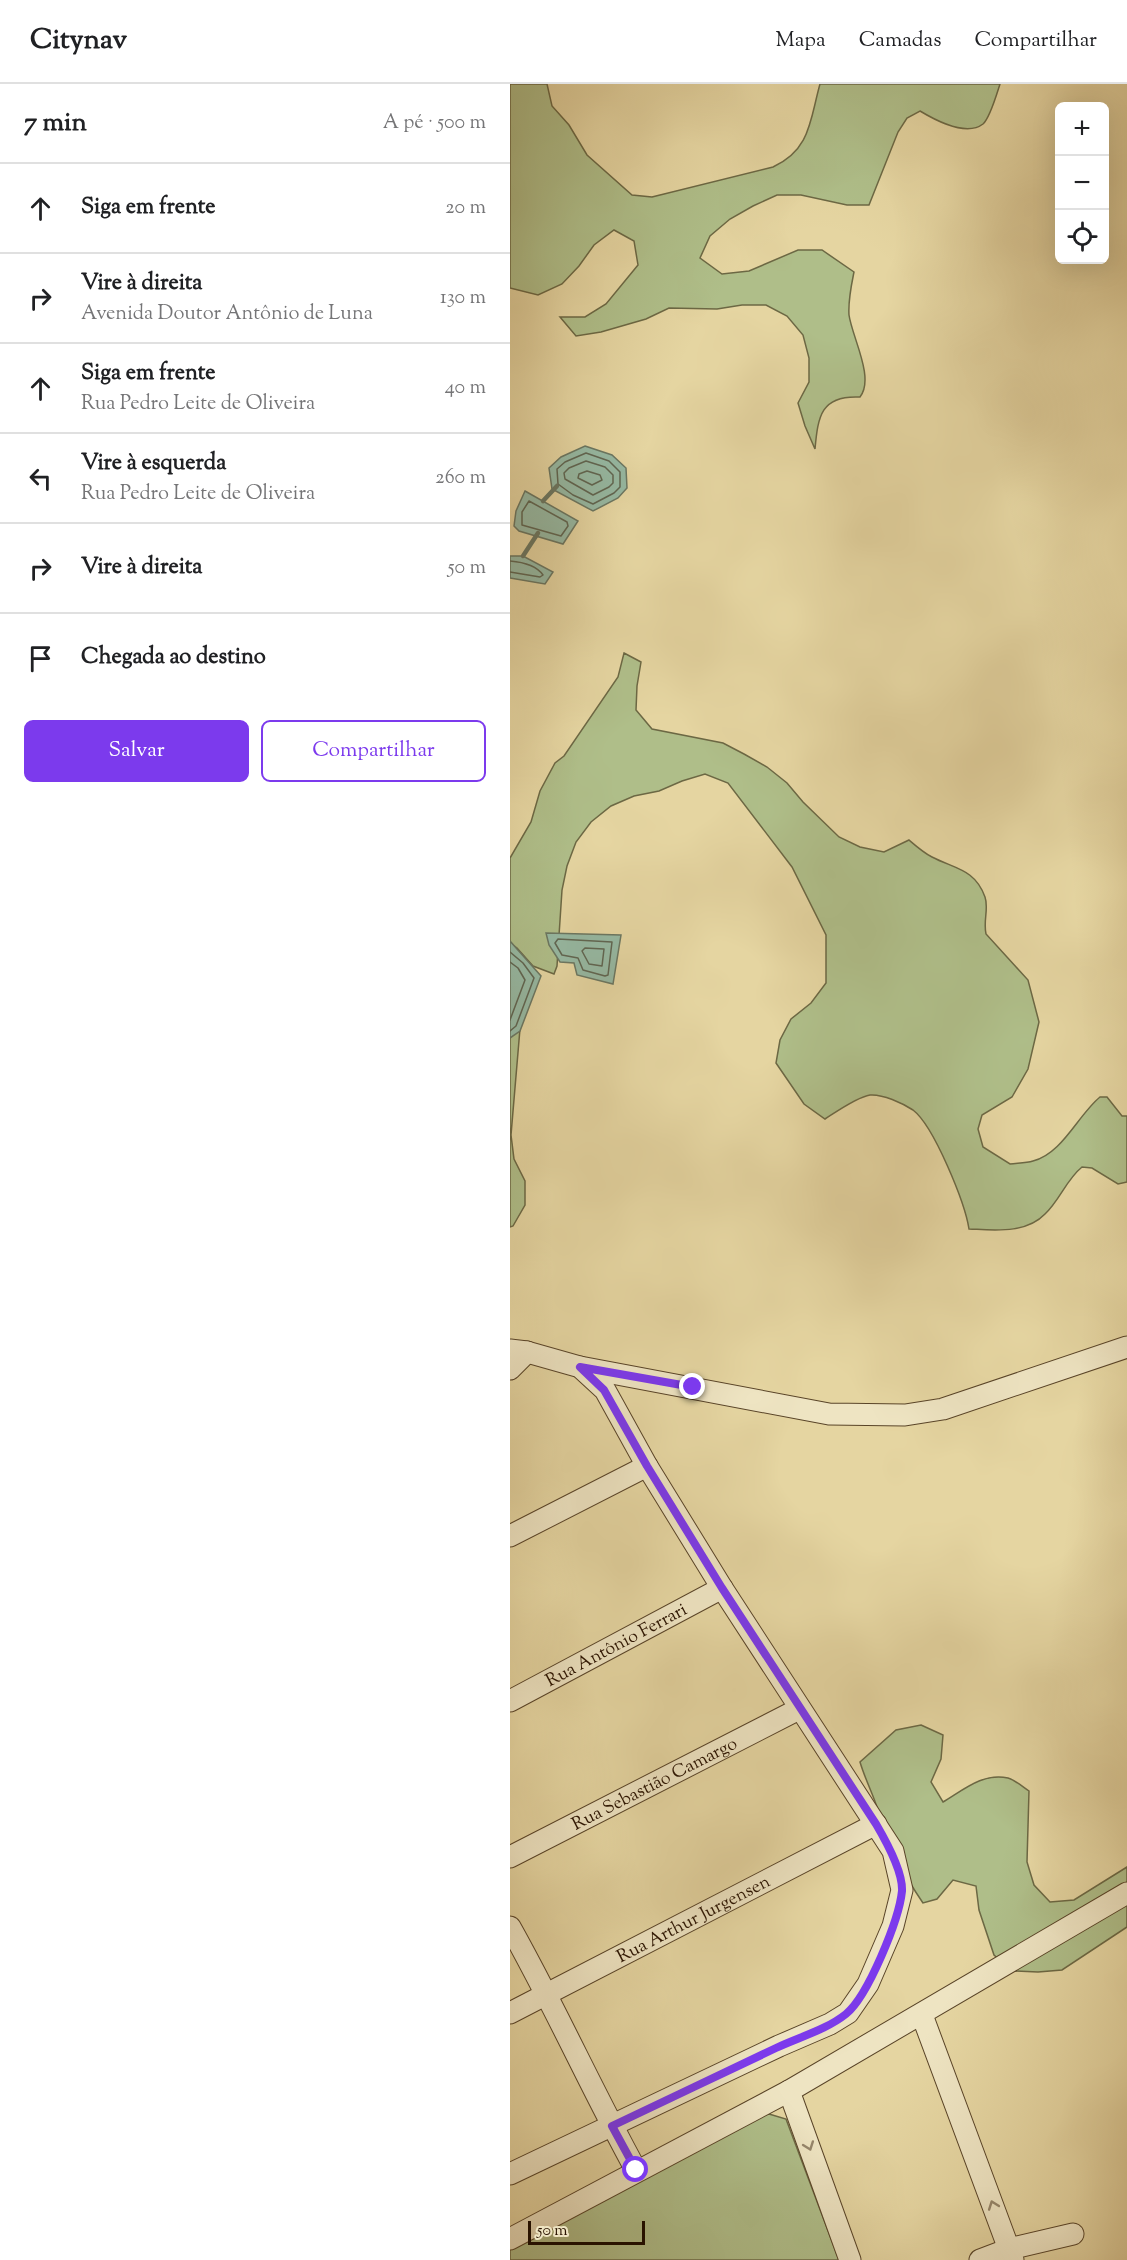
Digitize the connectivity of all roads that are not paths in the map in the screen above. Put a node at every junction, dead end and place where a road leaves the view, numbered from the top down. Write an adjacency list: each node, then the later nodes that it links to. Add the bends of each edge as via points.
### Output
1 (1127, 1347): 3 (street, via 943,1409 906,1414 829,1414)
2 (518, 1351): 3 (street); 4 (street)
3 (580, 1367): 5 (street, via 604,1390)
4 (510, 1369)
5 (647, 1466): 6 (street); 7 (street)
6 (510, 1536)
7 (722, 1588): 8 (street, Rua Antônio Ferrari); 9 (street)
8 (510, 1701)
9 (799, 1709): 10 (street); 11 (street, Rua Sebastião Camargo)
10 (876, 1824): 14 (street, Rua Arthur Jurgensen); 18 (street, via 892,1851 902,1890 893,1926 868,1984 848,2013)
11 (510, 1857)
12 (1127, 1893): 16 (street)
13 (510, 1927): 14 (street)
14 (548, 1994): 15 (street, Rua Arthur Jurgensen); 18 (street)
15 (510, 2013)
16 (922, 2015): 17 (street); 23 (street, one-way to 16)
17 (789, 2091): 19 (street); 24 (street, one-way to 24)
18 (612, 2126): 19 (street); 20 (street)
19 (636, 2170): 22 (street)
20 (510, 2174)
21 (1073, 2234): 23 (street)
22 (510, 2239)
23 (1011, 2255): 25 (street)
24 (850, 2260)
25 (980, 2260)

